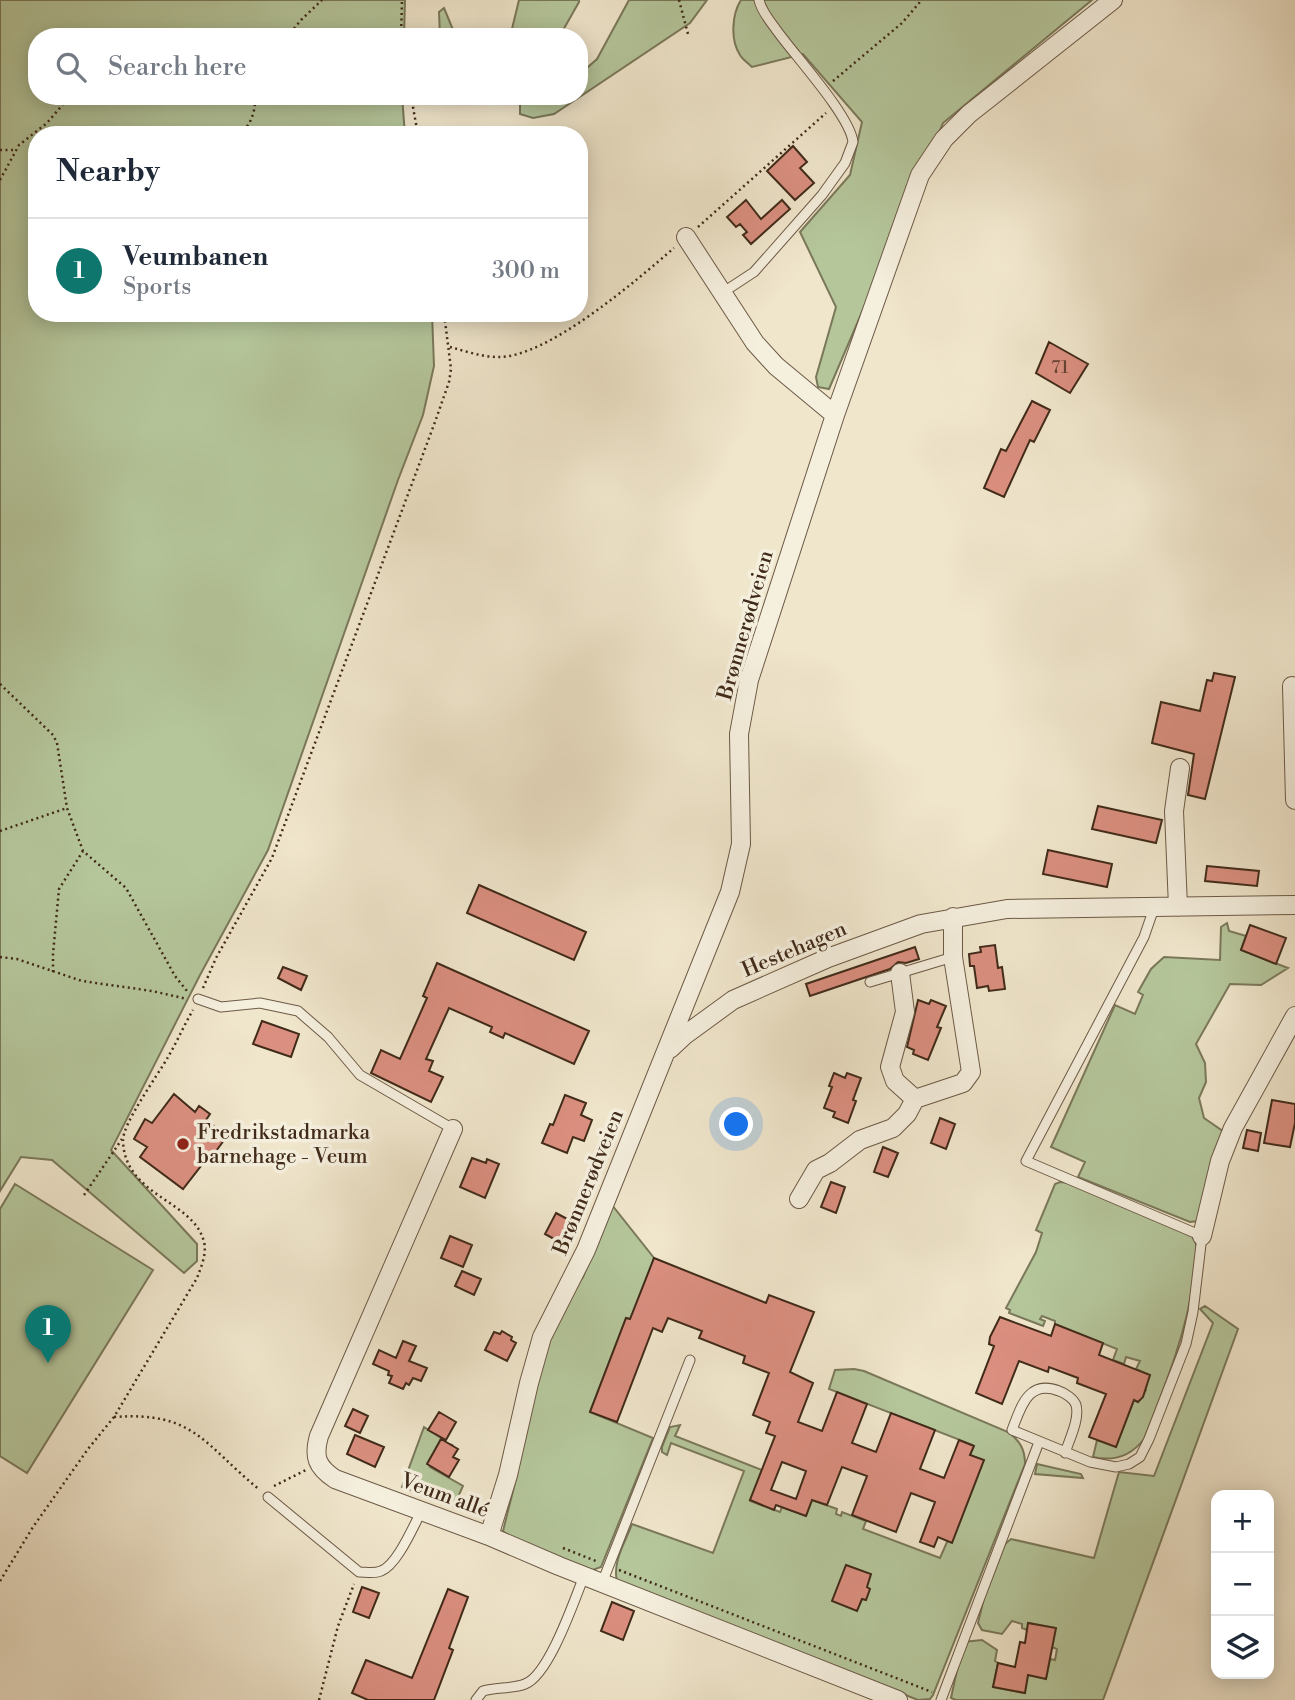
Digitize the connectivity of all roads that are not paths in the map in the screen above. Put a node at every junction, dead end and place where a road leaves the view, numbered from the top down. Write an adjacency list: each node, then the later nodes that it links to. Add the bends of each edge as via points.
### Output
1 (759, 0): 4 (lane, via 835,106 853,139 845,163 822,195 766,260)
2 (1114, 0): 5 (street, Brønnerødveien, via 969,114 932,153 912,194)
3 (686, 237): 4 (street)
4 (722, 293): 5 (street, via 776,366)
5 (835, 415): 18 (street, Brønnerødveien, via 745,698 739,734 742,822 738,866)
6 (1292, 686): 8 (street)
7 (1180, 768): 10 (street, via 1174,811)
8 (1295, 800)
9 (1295, 905): 10 (street, Hestehagen)
10 (1178, 907): 11 (street, Hestehagen)
11 (1154, 908): 12 (street, Hestehagen, via 1007,909); 22 (lane, via 1144,937 1026,1160)
12 (953, 917): 13 (street); 18 (street, Hestehagen, via 886,935 771,982 733,1000)
13 (953, 957): 14 (lane); 19 (street, via 971,1072 963,1083)
14 (900, 973): 15 (lane); 19 (street, via 905,1012 890,1067 895,1080)
15 (870, 982)
16 (198, 999): 20 (lane, via 221,1007 260,1003 298,1011 360,1075)
17 (1295, 1016): 22 (street, via 1233,1128)
18 (667, 1051): 28 (street, Brønnerødveien, via 586,1250 542,1337)
19 (915, 1099): 21 (street, via 893,1128 860,1140 816,1170)
20 (453, 1129): 27 (street, Veum allé, via 315,1451 317,1462 335,1479)
21 (799, 1199)
22 (1202, 1236): 25 (lane, via 1186,1344 1140,1457 1116,1467)
23 (690, 1360): 30 (lane)
24 (1039, 1442): 25 (lane); 25 (lane, via 1012,1430 1031,1393 1058,1391 1076,1405); 31 (lane)
25 (1065, 1453)
26 (268, 1497): 27 (lane, via 359,1572 387,1568)
27 (421, 1512): 28 (street, Veum allé)
28 (489, 1536): 29 (street, Veum allé)
29 (584, 1576): 30 (street, Veum allé); 32 (lane, via 537,1677 524,1685 483,1691)
30 (602, 1583): 33 (street, Veum allé)
31 (941, 1698)
32 (476, 1700)
33 (898, 1700)

